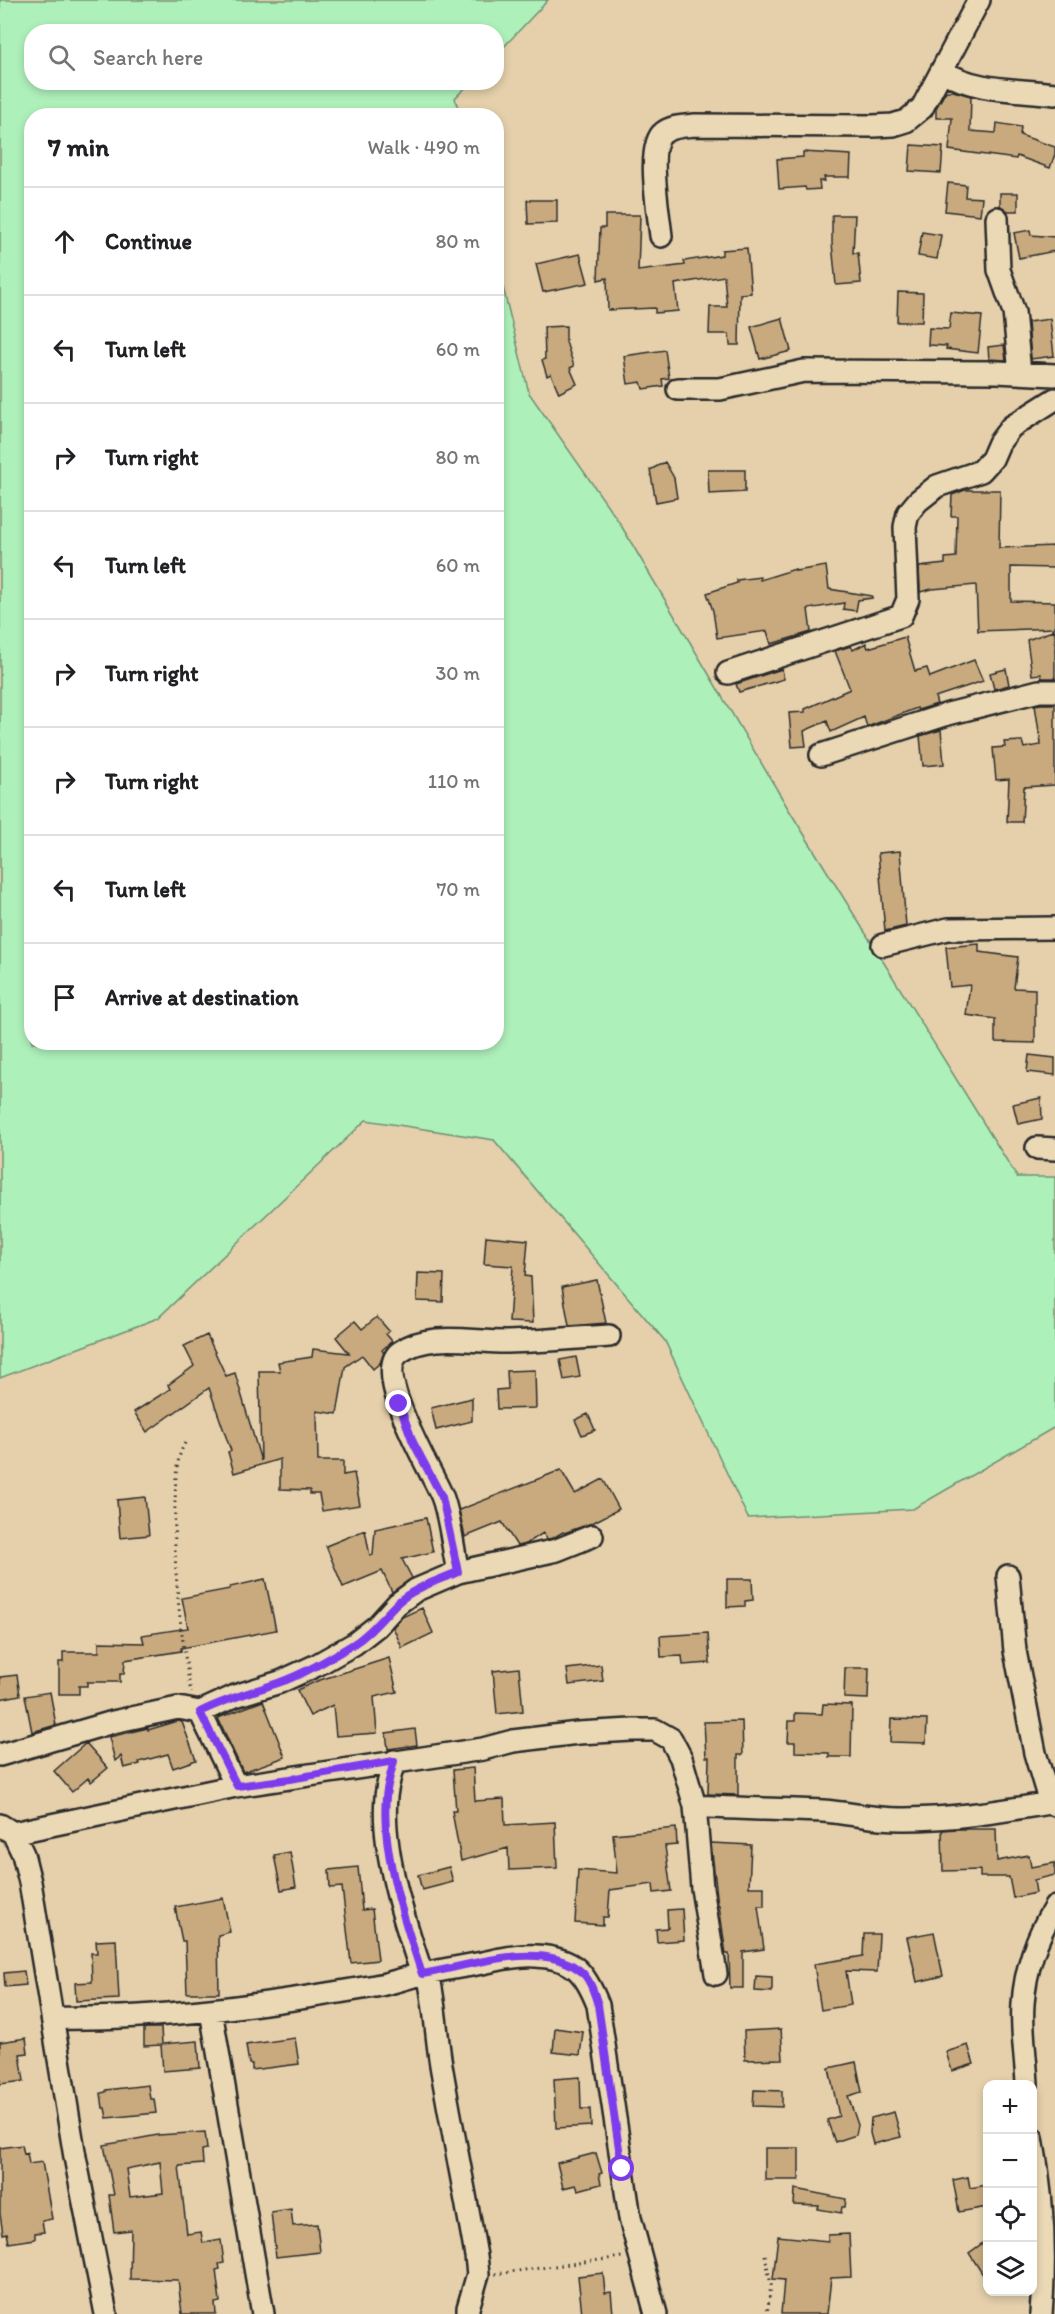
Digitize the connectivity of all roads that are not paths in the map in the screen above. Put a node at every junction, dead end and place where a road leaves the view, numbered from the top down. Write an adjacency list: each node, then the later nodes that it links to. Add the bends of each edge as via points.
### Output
1 (980, 0): 2 (street)
2 (943, 71): 3 (street, via 957,81 976,86); 5 (street, via 922,108 906,121 893,125 695,125 662,133 654,156)
3 (1055, 94)
4 (997, 218): 6 (street, via 999,270 1014,312)
5 (661, 236)
6 (1020, 373): 7 (street); 8 (street, via 804,371 720,389)
7 (1055, 375)
8 (678, 389)
9 (1055, 399): 10 (street, via 1011,427 981,471 937,486 908,513 908,599 901,616)
10 (728, 674)
11 (1055, 691): 12 (street, via 1039,691 948,714)
12 (820, 755)
13 (1055, 928): 14 (street, via 948,929)
14 (883, 945)
15 (609, 1336): 17 (street, via 506,1342 440,1340 417,1345 395,1358 399,1404 413,1442 442,1497)
16 (592, 1536): 17 (street, via 557,1550)
17 (458, 1572): 19 (street, via 416,1590 354,1644 316,1665)
18 (1008, 1576): 23 (street, via 1015,1651 1035,1753)
19 (197, 1711): 20 (street, via 178,1708 113,1722); 22 (street)
20 (0, 1755)
21 (394, 1761): 22 (street); 24 (street, via 578,1733 656,1730 671,1739 681,1758); 27 (street, via 386,1797 393,1871 404,1920)
22 (237, 1786): 25 (street)
23 (1052, 1804): 24 (street, via 906,1820 826,1811)
24 (695, 1806): 28 (street, via 702,1888)
25 (7, 1829): 30 (street, via 23,1854 30,1882)
26 (1055, 1907): 31 (street, via 1043,1926 1029,1968 1023,2005)
27 (425, 1973): 29 (street, via 377,1986); 35 (street, via 432,1994 478,2274); 36 (street, via 510,1957 537,1956 579,1969 589,1981 603,2028 630,2218)
28 (716, 1974)
29 (211, 2011): 30 (street); 34 (street)
30 (53, 2018): 33 (street)
31 (1027, 2080)
32 (1037, 2176): 37 (street, via 1044,2278)
33 (106, 2314)
34 (263, 2314)
35 (468, 2314)
36 (656, 2314)
37 (1041, 2314)

